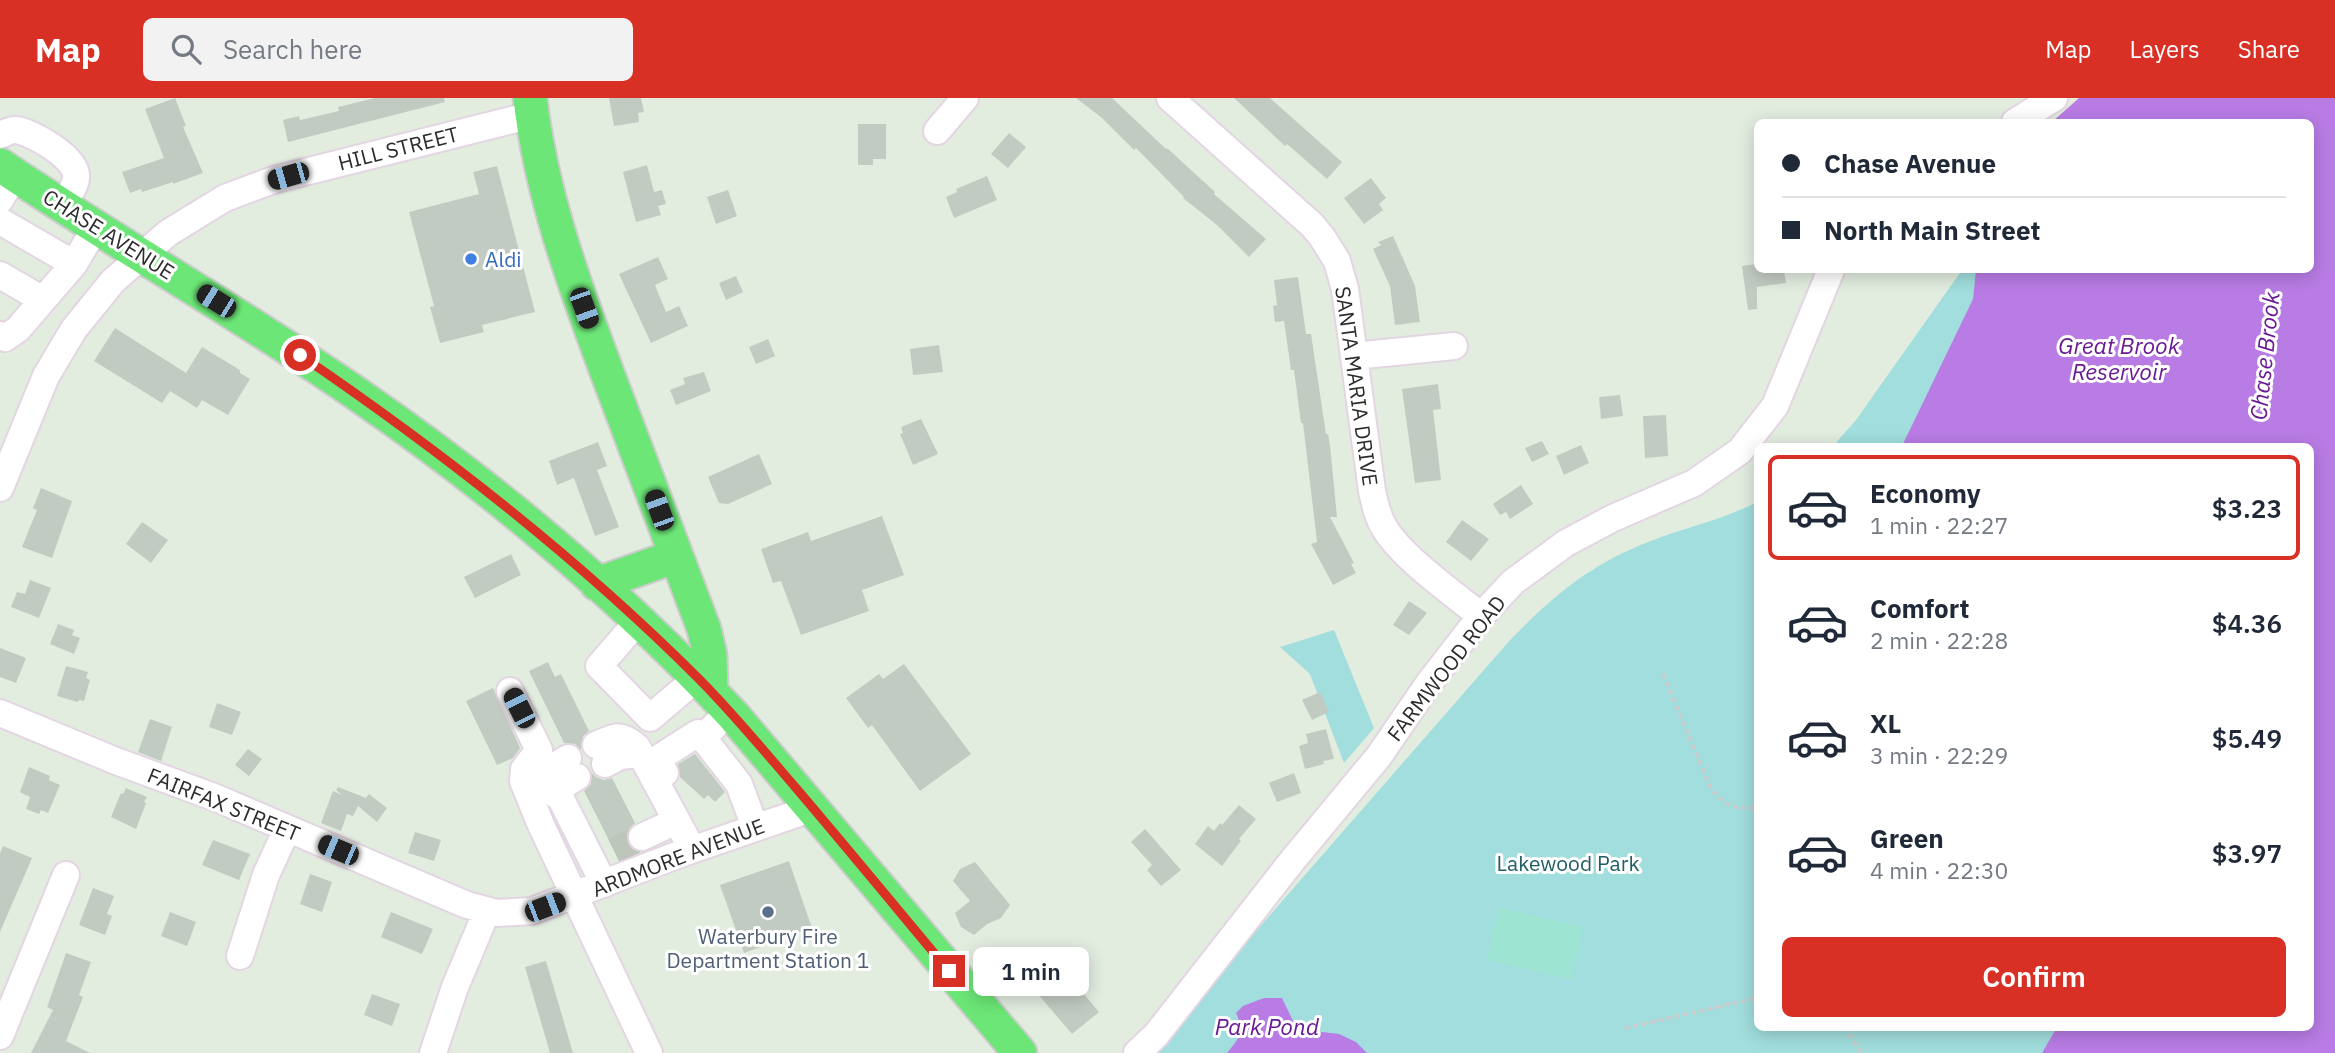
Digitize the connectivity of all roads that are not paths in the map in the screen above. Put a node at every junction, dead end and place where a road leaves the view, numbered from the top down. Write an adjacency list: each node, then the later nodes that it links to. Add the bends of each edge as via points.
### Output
1 (965, 98): 6 (street)
2 (1170, 98): 19 (street, SANTA MARIA DRIVE, via 1322,237 1344,283)
3 (2053, 98): 5 (street)
4 (531, 106): 12 (street, HILL STREET, via 225,198); 21 (main road, via 542,173 564,252)
5 (2020, 119)
6 (937, 131)
7 (0, 135): 9 (street, via 13,129 32,135 73,164 75,184)
8 (5, 180): 9 (main road, CHASE AVENUE)
9 (62, 205): 11 (main road, CHASE AVENUE)
10 (0, 221): 13 (street)
11 (96, 227): 12 (main road, CHASE AVENUE); 13 (street)
12 (141, 254): 20 (street, HILL STREET, via 103,292 63,345); 22 (main road, CHASE AVENUE, via 408,430)
13 (74, 264): 16 (street)
14 (1830, 273): 23 (street, FARMWOOD ROAD, via 1775,406 1740,451 1694,482 1566,542 1513,582)
15 (0, 275): 16 (street)
16 (43, 300): 17 (street, via 19,329)
17 (2, 337)
18 (1454, 346): 19 (street)
19 (1354, 356): 23 (street, SANTA MARIA DRIVE, via 1372,491 1381,521 1402,550)
20 (0, 488)
21 (676, 556): 22 (main road); 26 (main road, via 708,643)
22 (597, 584): 24 (main road, CHASE AVENUE)
23 (1481, 616): 47 (street, FARMWOOD ROAD, via 1379,756)
24 (638, 621): 26 (main road, CHASE AVENUE); 26 (street, via 600,666 650,718)
25 (510, 691): 40 (street, via 539,750 524,769 523,781)
26 (712, 693): 28 (street); 32 (main road, CHASE AVENUE)
27 (0, 713): 35 (street, FAIRFAX STREET)
28 (703, 738): 31 (street, via 698,733 662,756); 34 (street, via 739,784)
29 (601, 755): 33 (street, via 615,737 637,747)
30 (573, 768): 39 (street, via 550,769 547,782 603,856)
31 (665, 773)
32 (813, 808): 34 (street, ARDMORE AVENUE); 46 (main road, CHASE AVENUE)
33 (676, 821): 36 (street); 37 (street)
34 (755, 827): 37 (street, ARDMORE AVENUE)
35 (287, 829): 41 (street, FAIRFAX STREET); 42 (street, via 266,875)
36 (642, 837)
37 (692, 849): 39 (street, ARDMORE AVENUE)
38 (66, 875): 43 (street)
39 (604, 884): 40 (street, ARDMORE AVENUE)
40 (575, 896): 41 (street, ARDMORE AVENUE, via 532,911); 45 (street)
41 (487, 911): 44 (street)
42 (240, 956)
43 (0, 1036)
44 (433, 1053)
45 (649, 1053)
46 (1020, 1053)
47 (1137, 1053)

